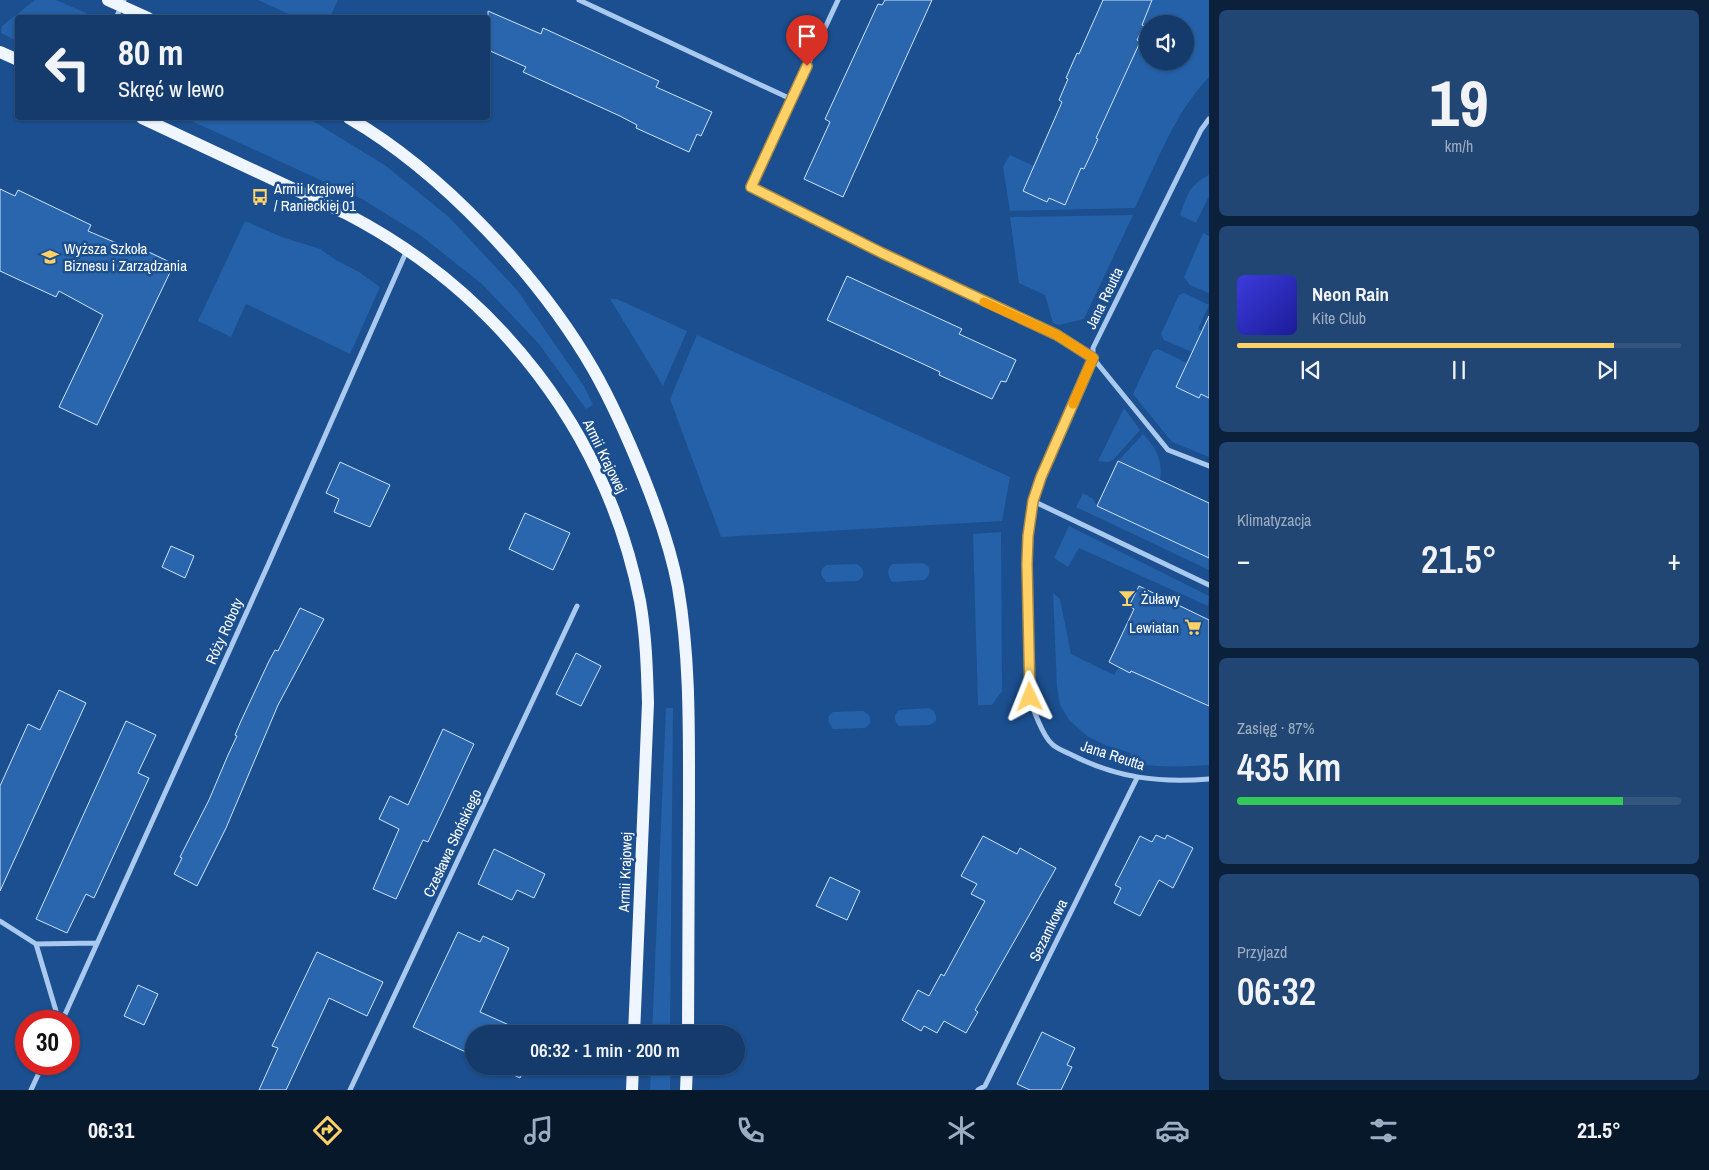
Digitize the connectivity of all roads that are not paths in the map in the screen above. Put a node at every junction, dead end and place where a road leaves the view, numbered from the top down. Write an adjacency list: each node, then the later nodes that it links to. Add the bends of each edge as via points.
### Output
1 (108, 0): 4 (main road)
2 (579, 0): 8 (street)
3 (838, 0): 8 (street)
4 (121, 8): 5 (main road)
5 (140, 15)
6 (0, 52): 7 (main road)
7 (15, 59)
8 (791, 99): 13 (street, via 751,187 1057,335)
9 (1209, 119): 13 (street, Jana Reutta, via 1200,130 1097,339)
10 (146, 120): 12 (main road, Armii Krajowej, via 345,213)
11 (352, 120): 26 (main road, Armii Krajowej, via 414,162 515,262 557,315 593,369 624,428 649,490 677,584 686,646 689,708)
12 (407, 249): 21 (street, Róży Roboty); 25 (main road, Armii Krajowej, via 464,294 516,347 552,393 582,441 609,501 626,551 640,602 647,653 648,695)
13 (1093, 358): 14 (street, via 1168,450); 15 (street, Jana Reutta)
14 (1209, 466)
15 (1033, 501): 16 (street); 18 (street, Jana Reutta, via 1028,536 1030,697 1039,724 1052,744 1087,762)
16 (1209, 585)
17 (577, 606): 31 (street, Czesława Słońskiego)
18 (1137, 778): 19 (street, Jana Reutta, via 1176,782); 34 (street, Sezamkowa, via 985,1086)
19 (1209, 779)
20 (0, 921): 22 (street)
21 (97, 943): 22 (street); 24 (street, Róży Roboty)
22 (36, 944): 23 (street)
23 (57, 1010)
24 (65, 1010)
25 (634, 1025)
26 (688, 1025)
27 (38, 1075): 30 (street)
28 (633, 1075): 32 (main road)
29 (687, 1075): 33 (main road)
30 (31, 1090)
31 (350, 1090)
32 (632, 1090)
33 (686, 1090)
34 (978, 1090)

